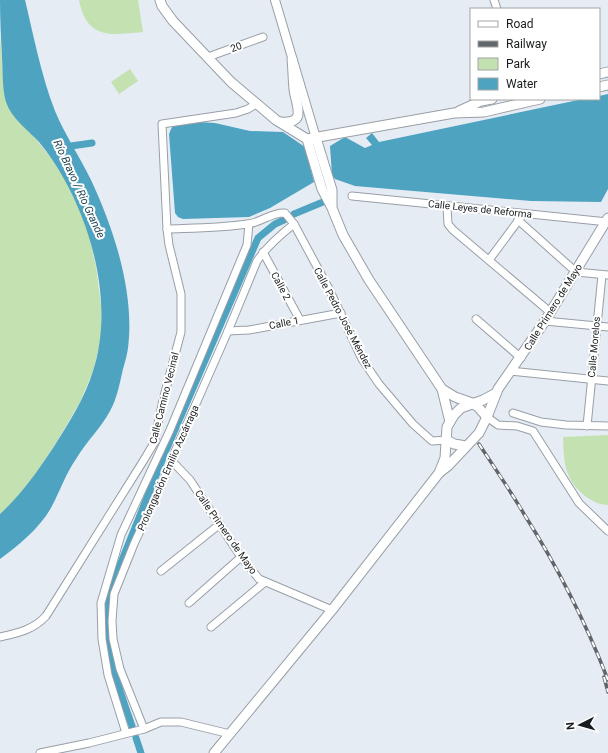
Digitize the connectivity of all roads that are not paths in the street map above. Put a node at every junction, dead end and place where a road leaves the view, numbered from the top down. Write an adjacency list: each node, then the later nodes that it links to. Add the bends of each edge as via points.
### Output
1 (161, 0): 4 (main road, via 162,6 173,21)
2 (275, 0): 5 (street)
3 (263, 37): 4 (street, 20)
4 (208, 57): 8 (main road)
5 (292, 59): 10 (main road, via 298,114 293,122); 11 (street)
6 (486, 100): 9 (main road)
7 (527, 100): 9 (main road, via 484,112)
8 (256, 104): 10 (main road); 19 (street, Calle Camino Vecinal, via 236,113 162,124)
9 (454, 113): 11 (main road)
10 (280, 122): 11 (main road)
11 (312, 138): 36 (main road, via 322,189 343,235 365,274)
12 (352, 196): 13 (street, Calle Leyes de Reforma)
13 (446, 207): 14 (street, Calle Leyes de Reforma); 21 (street, via 448,224)
14 (524, 213): 15 (street); 16 (street, Calle Leyes de Reforma)
15 (518, 220): 21 (street); 22 (street)
16 (607, 221): 22 (main road, Calle Primero de Mayo)
17 (249, 224): 18 (street, Calle Pedro José Méndez, via 271,215 285,213); 19 (street); 60 (street, via 247,245 241,260 170,430 121,535 101,603 102,639 108,675)
18 (294, 224): 20 (street, Prolongación Emilio Azcárraga); 25 (street, Calle Pedro José Méndez)
19 (167, 229): 58 (street, Calle Camino Vecinal, via 181,294 181,332 154,443 46,616 38,624)
20 (263, 252): 27 (street, Calle 2); 31 (street, Prolongación Emilio Azcárraga)
21 (489, 260): 24 (street)
22 (576, 272): 23 (street); 24 (main road, Calle Primero de Mayo)
23 (605, 275): 29 (street, Calle Morelos)
24 (550, 312): 28 (main road, Calle Primero de Mayo)
25 (341, 313): 27 (street, Calle 1); 46 (street, Calle Pedro José Méndez, via 362,358 379,384 432,441)
26 (476, 319): 32 (street)
27 (300, 320): 31 (street, Calle 1, via 249,330)
28 (545, 321): 29 (street); 32 (main road, Calle Primero de Mayo)
29 (596, 326): 30 (street); 34 (street, Calle Morelos)
30 (608, 327)
31 (228, 331): 48 (street, Prolongación Emilio Azcárraga)
32 (521, 358): 33 (main road, Calle Primero de Mayo)
33 (510, 371): 34 (street); 37 (main road, Calle Primero de Mayo)
34 (591, 380): 35 (street); 43 (street, Calle Morelos)
35 (608, 381)
36 (442, 389): 38 (main road); 41 (main road)
37 (496, 393): 38 (main road); 40 (main road, Calle Primero de Mayo)
38 (472, 403): 40 (main road); 41 (main road, via 461,408)
39 (514, 413): 42 (street)
40 (487, 417): 45 (street, via 498,425 518,426); 47 (main road, Calle Primero de Mayo, via 479,433)
41 (450, 422): 46 (main road, Calle Primero de Mayo, via 447,427)
42 (541, 422): 43 (street); 45 (street)
43 (588, 423): 44 (street)
44 (608, 426)
45 (533, 431): 51 (street, via 580,503)
46 (447, 440): 47 (main road); 49 (main road, Calle Primero de Mayo, via 445,458)
47 (466, 446): 49 (main road, Calle Primero de Mayo)
48 (172, 461): 50 (street, Calle Primero de Mayo, via 190,480); 59 (street, Prolongación Emilio Azcárraga, via 114,594 112,621 115,647 120,669)
49 (439, 473): 56 (main road, Calle Primero de Mayo)
50 (220, 524): 52 (street, Calle Primero de Mayo); 53 (street)
51 (608, 531)
52 (242, 557): 54 (street, Calle Primero de Mayo, via 259,579); 55 (street)
53 (161, 571)
54 (265, 582): 56 (street, Calle Primero de Mayo); 57 (street)
55 (189, 603)
56 (332, 610): 61 (main road, Calle Primero de Mayo)
57 (211, 627)
58 (0, 638)
59 (144, 729): 60 (street); 61 (street, via 171,721)
60 (126, 733): 62 (street)
61 (230, 734): 63 (main road, Calle Primero de Mayo)
62 (40, 753)
63 (214, 753)

